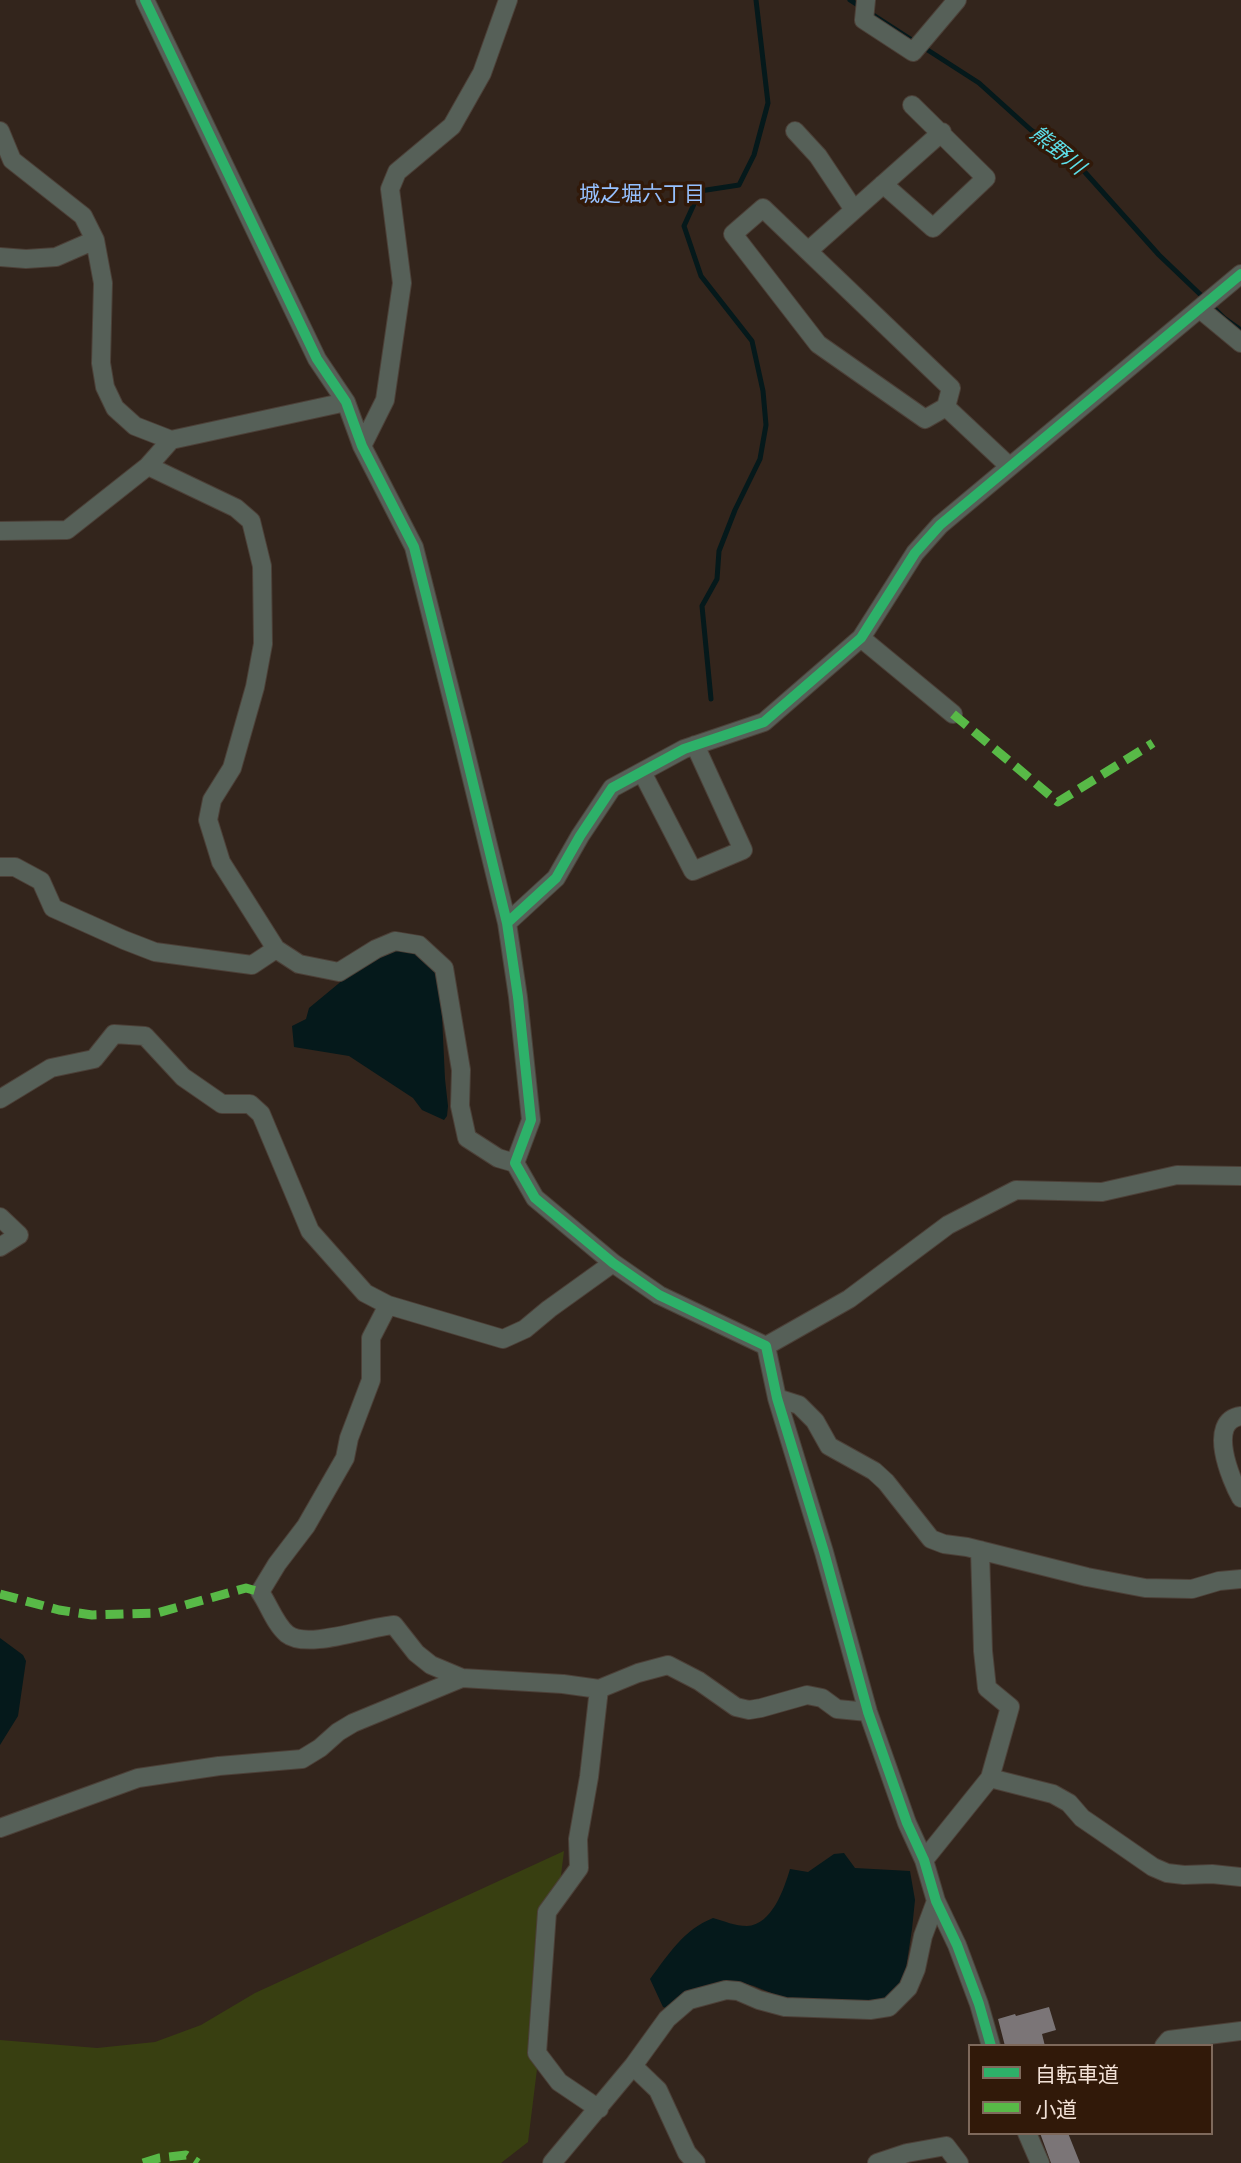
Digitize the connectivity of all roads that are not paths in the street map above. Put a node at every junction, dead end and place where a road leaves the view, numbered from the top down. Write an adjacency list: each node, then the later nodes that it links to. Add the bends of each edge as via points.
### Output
1 (145, 0): 17 (street, via 317,359)
2 (508, 0): 20 (street, via 482,73 452,127 397,172 390,189 402,283 385,400)
3 (866, 0): 4 (street, via 864,20 913,52)
4 (957, 0)
5 (912, 105): 8 (street)
6 (0, 131): 11 (street, via 12,160 83,216)
7 (795, 131): 10 (street, via 818,156)
8 (942, 132): 9 (street); 9 (street, via 986,178 933,228)
9 (883, 184): 10 (street)
10 (854, 211): 12 (street)
11 (95, 240): 13 (street, via 56,257); 19 (street, via 103,283 101,363 105,387 115,408 135,426)
12 (808, 251): 18 (street, via 951,388); 18 (street, via 763,208 733,234 818,344 925,419)
13 (0, 257)
14 (1241, 274): 15 (street)
15 (1200, 309): 16 (street); 22 (street)
16 (1241, 342)
17 (346, 402): 19 (street); 20 (street)
18 (946, 407): 22 (street)
19 (171, 440): 21 (street)
20 (362, 446): 29 (street, via 414,547)
21 (148, 466): 23 (street, via 67,530); 30 (street, via 236,508 251,521 262,566 263,644 232,768 212,800 208,820 221,862)
22 (1009, 466): 24 (street, via 915,552)
23 (0, 531)
24 (862, 638): 25 (street); 26 (street, via 764,722)
25 (953, 714)
26 (695, 745): 27 (street); 27 (street, via 743,850 693,871)
27 (642, 772): 29 (street, via 612,788 556,878)
28 (0, 867): 30 (street, via 15,867 41,881 53,908 155,952 252,965)
29 (507, 923): 32 (street, via 531,1120)
30 (276, 949): 32 (street, via 299,964 339,972 395,941 419,946 428,953 444,968 467,1138)
31 (0, 1098): 37 (street, via 51,1068 94,1059 114,1034 145,1036 183,1077 222,1104 250,1104 261,1114 310,1231 365,1293)
32 (515, 1164): 36 (street, via 535,1198)
33 (1241, 1175): 38 (street, via 1177,1175 1102,1192 1016,1190 948,1225 849,1299)
34 (0, 1217): 35 (street, via 19,1235)
35 (0, 1247)
36 (612, 1263): 37 (street, via 525,1329 503,1339); 38 (street, via 659,1295)
37 (388, 1306): 44 (street, via 371,1338 371,1380 345,1458 260,1592 294,1638 312,1641 394,1625 431,1665)
38 (766, 1346): 39 (street)
39 (777, 1398): 42 (street, via 799,1405 829,1446 874,1471 932,1539); 46 (street)
40 (1241, 1416): 41 (street, via 1228,1423 1223,1435 1232,1482)
41 (1241, 1498)
42 (980, 1550): 43 (street, via 1146,1588 1192,1589); 47 (street, via 987,1688 1010,1707)
43 (1241, 1579)
44 (462, 1678): 45 (street); 48 (street, via 353,1723 302,1759 138,1778)
45 (599, 1689): 46 (street, via 668,1665 736,1707 761,1708 807,1695 822,1698 837,1709); 56 (street, via 578,1839 579,1868 547,1912 537,2053 559,2082)
46 (868, 1712): 49 (street)
47 (990, 1778): 49 (street); 50 (street, via 1053,1794 1167,1873)
48 (0, 1828)
49 (924, 1860): 51 (street)
50 (1241, 1877)
51 (936, 1901): 53 (street, via 957,1945); 55 (street, via 908,1988 888,2007 785,2007 738,1991 711,1993 690,2000 667,2019)
52 (1241, 2031): 54 (street)
53 (990, 2044)
54 (1166, 2044)
55 (633, 2066): 56 (street); 59 (street, via 658,2090)
56 (599, 2109): 58 (street)
57 (1028, 2135): 62 (street)
58 (552, 2163)
59 (696, 2163)
60 (877, 2163): 61 (street, via 946,2146)
61 (959, 2163)
62 (1040, 2163)

